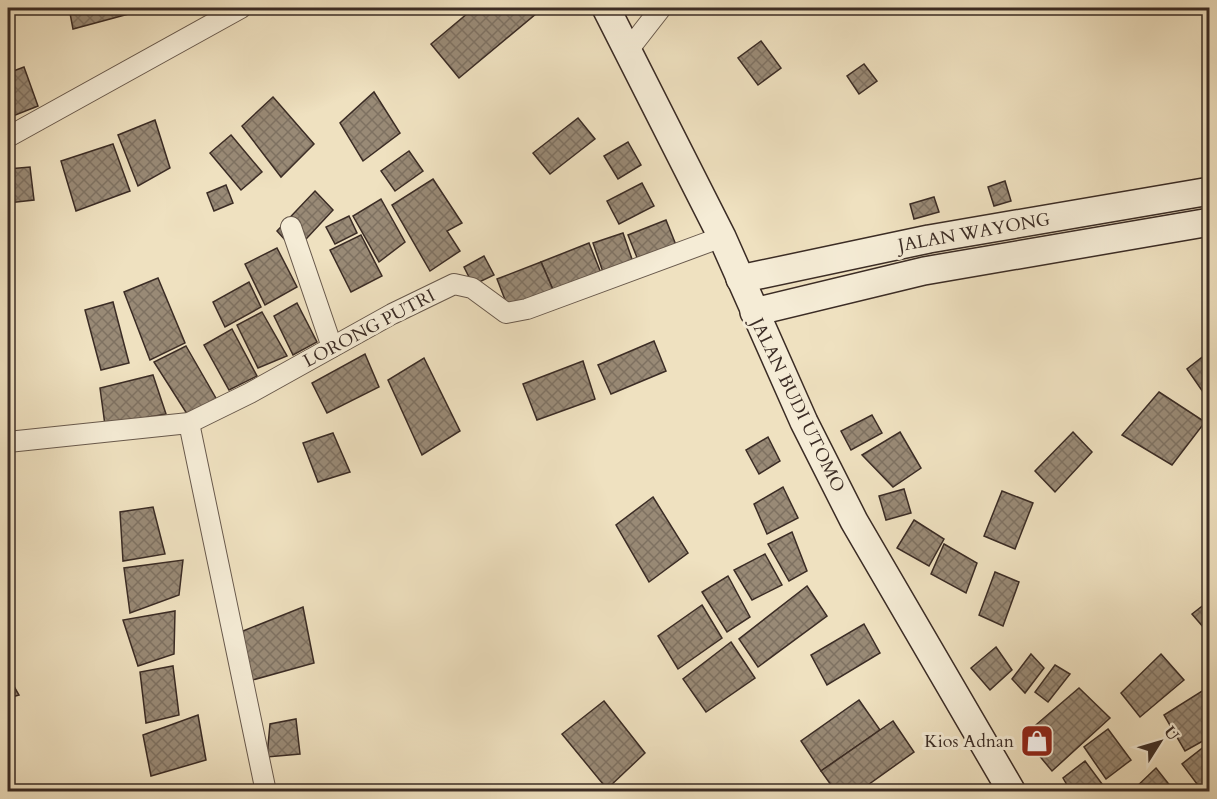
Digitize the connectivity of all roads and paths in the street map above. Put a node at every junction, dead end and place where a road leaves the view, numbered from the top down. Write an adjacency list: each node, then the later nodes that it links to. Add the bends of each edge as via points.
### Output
1 (241, 8): 5 (street)
2 (606, 8): 4 (street, JALAN BUDI UTOMO)
3 (661, 8): 4 (street)
4 (629, 49): 9 (street, JALAN BUDI UTOMO)
5 (8, 137)
6 (1209, 191): 10 (street, JALAN WAYONG, via 929,239)
7 (1209, 222): 11 (street, JALAN WAYONG, via 924,271)
8 (291, 227): 12 (street)
9 (722, 237): 10 (street, JALAN BUDI UTOMO); 12 (street, LORONG PUTRI, via 506,314 472,288 454,284)
10 (740, 279): 11 (street, JALAN BUDI UTOMO)
11 (754, 312): 17 (street, JALAN BUDI UTOMO, via 854,521)
12 (332, 347): 13 (street, LORONG PUTRI)
13 (189, 423): 14 (street, LORONG PUTRI); 16 (street)
14 (8, 442)
15 (1209, 783): 18 (path)
16 (266, 792)
17 (1012, 792)
18 (1198, 792)

